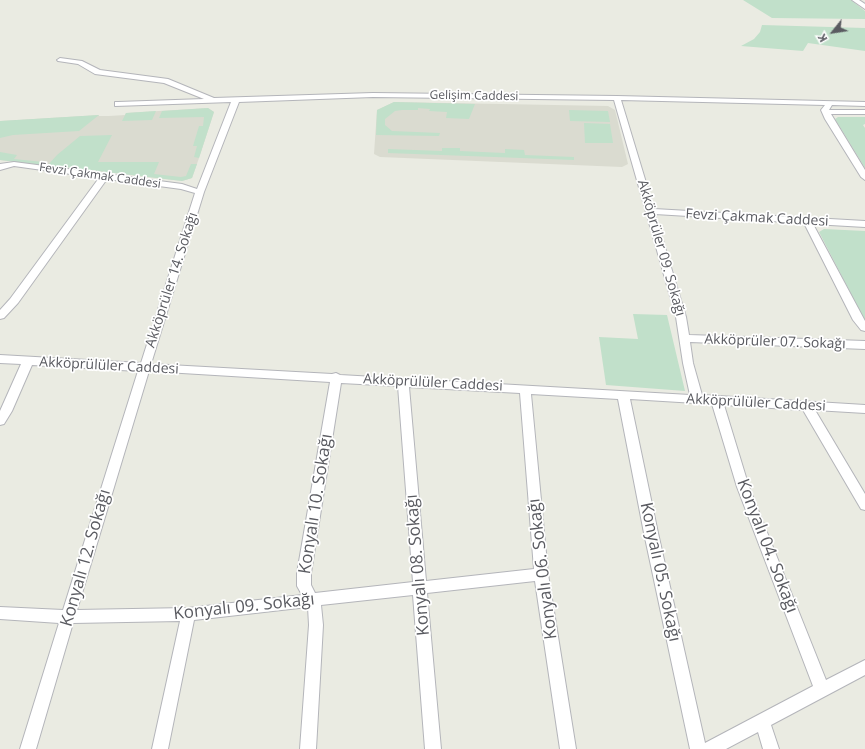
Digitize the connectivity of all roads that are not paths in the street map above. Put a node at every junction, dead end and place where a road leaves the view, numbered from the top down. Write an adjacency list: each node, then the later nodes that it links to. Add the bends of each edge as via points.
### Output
1 (855, 0): 2 (street)
2 (865, 7)
3 (60, 60): 6 (street, via 80,62 98,72 165,81)
4 (618, 98): 5 (street, Gelişim Caddesi, via 373,95); 7 (street, Gelişim Caddesi); 16 (street, Akköprüler 09. Sokağı)
5 (236, 99): 6 (street, Gelişim Caddesi); 15 (street, Akköprüler 14. Sokağı)
6 (214, 100): 8 (street, Gelişim Caddesi)
7 (830, 103): 9 (street, Gelişim Caddesi); 10 (street)
8 (118, 104)
9 (865, 104)
10 (826, 112): 11 (street); 14 (street)
11 (865, 112)
12 (0, 166): 13 (street, Fevzi Çakmak Caddesi, via 14,164)
13 (104, 176): 15 (street, Fevzi Çakmak Caddesi); 19 (street, via 14,301)
14 (865, 177)
15 (200, 192): 25 (street, Akköprüler 14. Sokağı)
16 (650, 211): 17 (street, Fevzi Çakmak Caddesi); 21 (street, Akköprüler 09. Sokağı)
17 (807, 220): 18 (street, Fevzi Çakmak Caddesi); 20 (street, via 858,320)
18 (865, 224)
19 (0, 316)
20 (865, 328)
21 (685, 338): 22 (street, Akköprüler 07. Sokağı); 30 (street, Akköprüler 09. Sokağı)
22 (865, 345)
23 (0, 359): 24 (street, Akköprülüler Caddesi)
24 (28, 361): 25 (street, Akköprülüler Caddesi); 34 (street)
25 (144, 368): 26 (street, Akköprülüler Caddesi); 41 (street, Konyalı 12. Sokağı)
26 (336, 377): 27 (street, Akköprülüler Caddesi); 38 (street, Konyalı 10. Sokağı, via 304,573 304,586)
27 (403, 382): 28 (street, Akköprülüler Caddesi); 37 (street, Konyalı 08. Sokağı)
28 (525, 389): 29 (street, Akköprülüler Caddesi); 36 (street, Konyalı 06. Sokağı)
29 (623, 394): 30 (street, Akköprülüler Caddesi); 50 (street, Konyalı 05. Sokağı)
30 (697, 399): 31 (street, Akköprülüler Caddesi)
31 (717, 401): 32 (street, Akköprülüler Caddesi); 43 (street, Konyalı 04. Sokağı, via 756,523)
32 (807, 406): 33 (street, Akköprülüler Caddesi); 35 (street)
33 (865, 409)
34 (0, 422)
35 (865, 505)
36 (541, 574): 37 (street, Konyalı 09. Sokağı); 49 (street, Konyalı 06. Sokağı)
37 (420, 589): 38 (street, Konyalı 09. Sokağı); 48 (street, Konyalı 08. Sokağı)
38 (311, 601): 40 (street, Konyalı 09. Sokağı); 47 (street, Konyalı 10. Sokağı, via 315,607 316,625)
39 (0, 613): 41 (street, Konyalı 09. Sokağı)
40 (188, 614): 41 (street, Konyalı 09. Sokağı); 46 (street)
41 (68, 617): 45 (street, Konyalı 12. Sokağı)
42 (865, 667): 43 (street)
43 (822, 689): 44 (street)
44 (762, 721): 51 (street); 52 (street)
45 (28, 749)
46 (160, 749)
47 (308, 749)
48 (433, 749)
49 (568, 749)
50 (698, 749)
51 (710, 749)
52 (772, 749)

